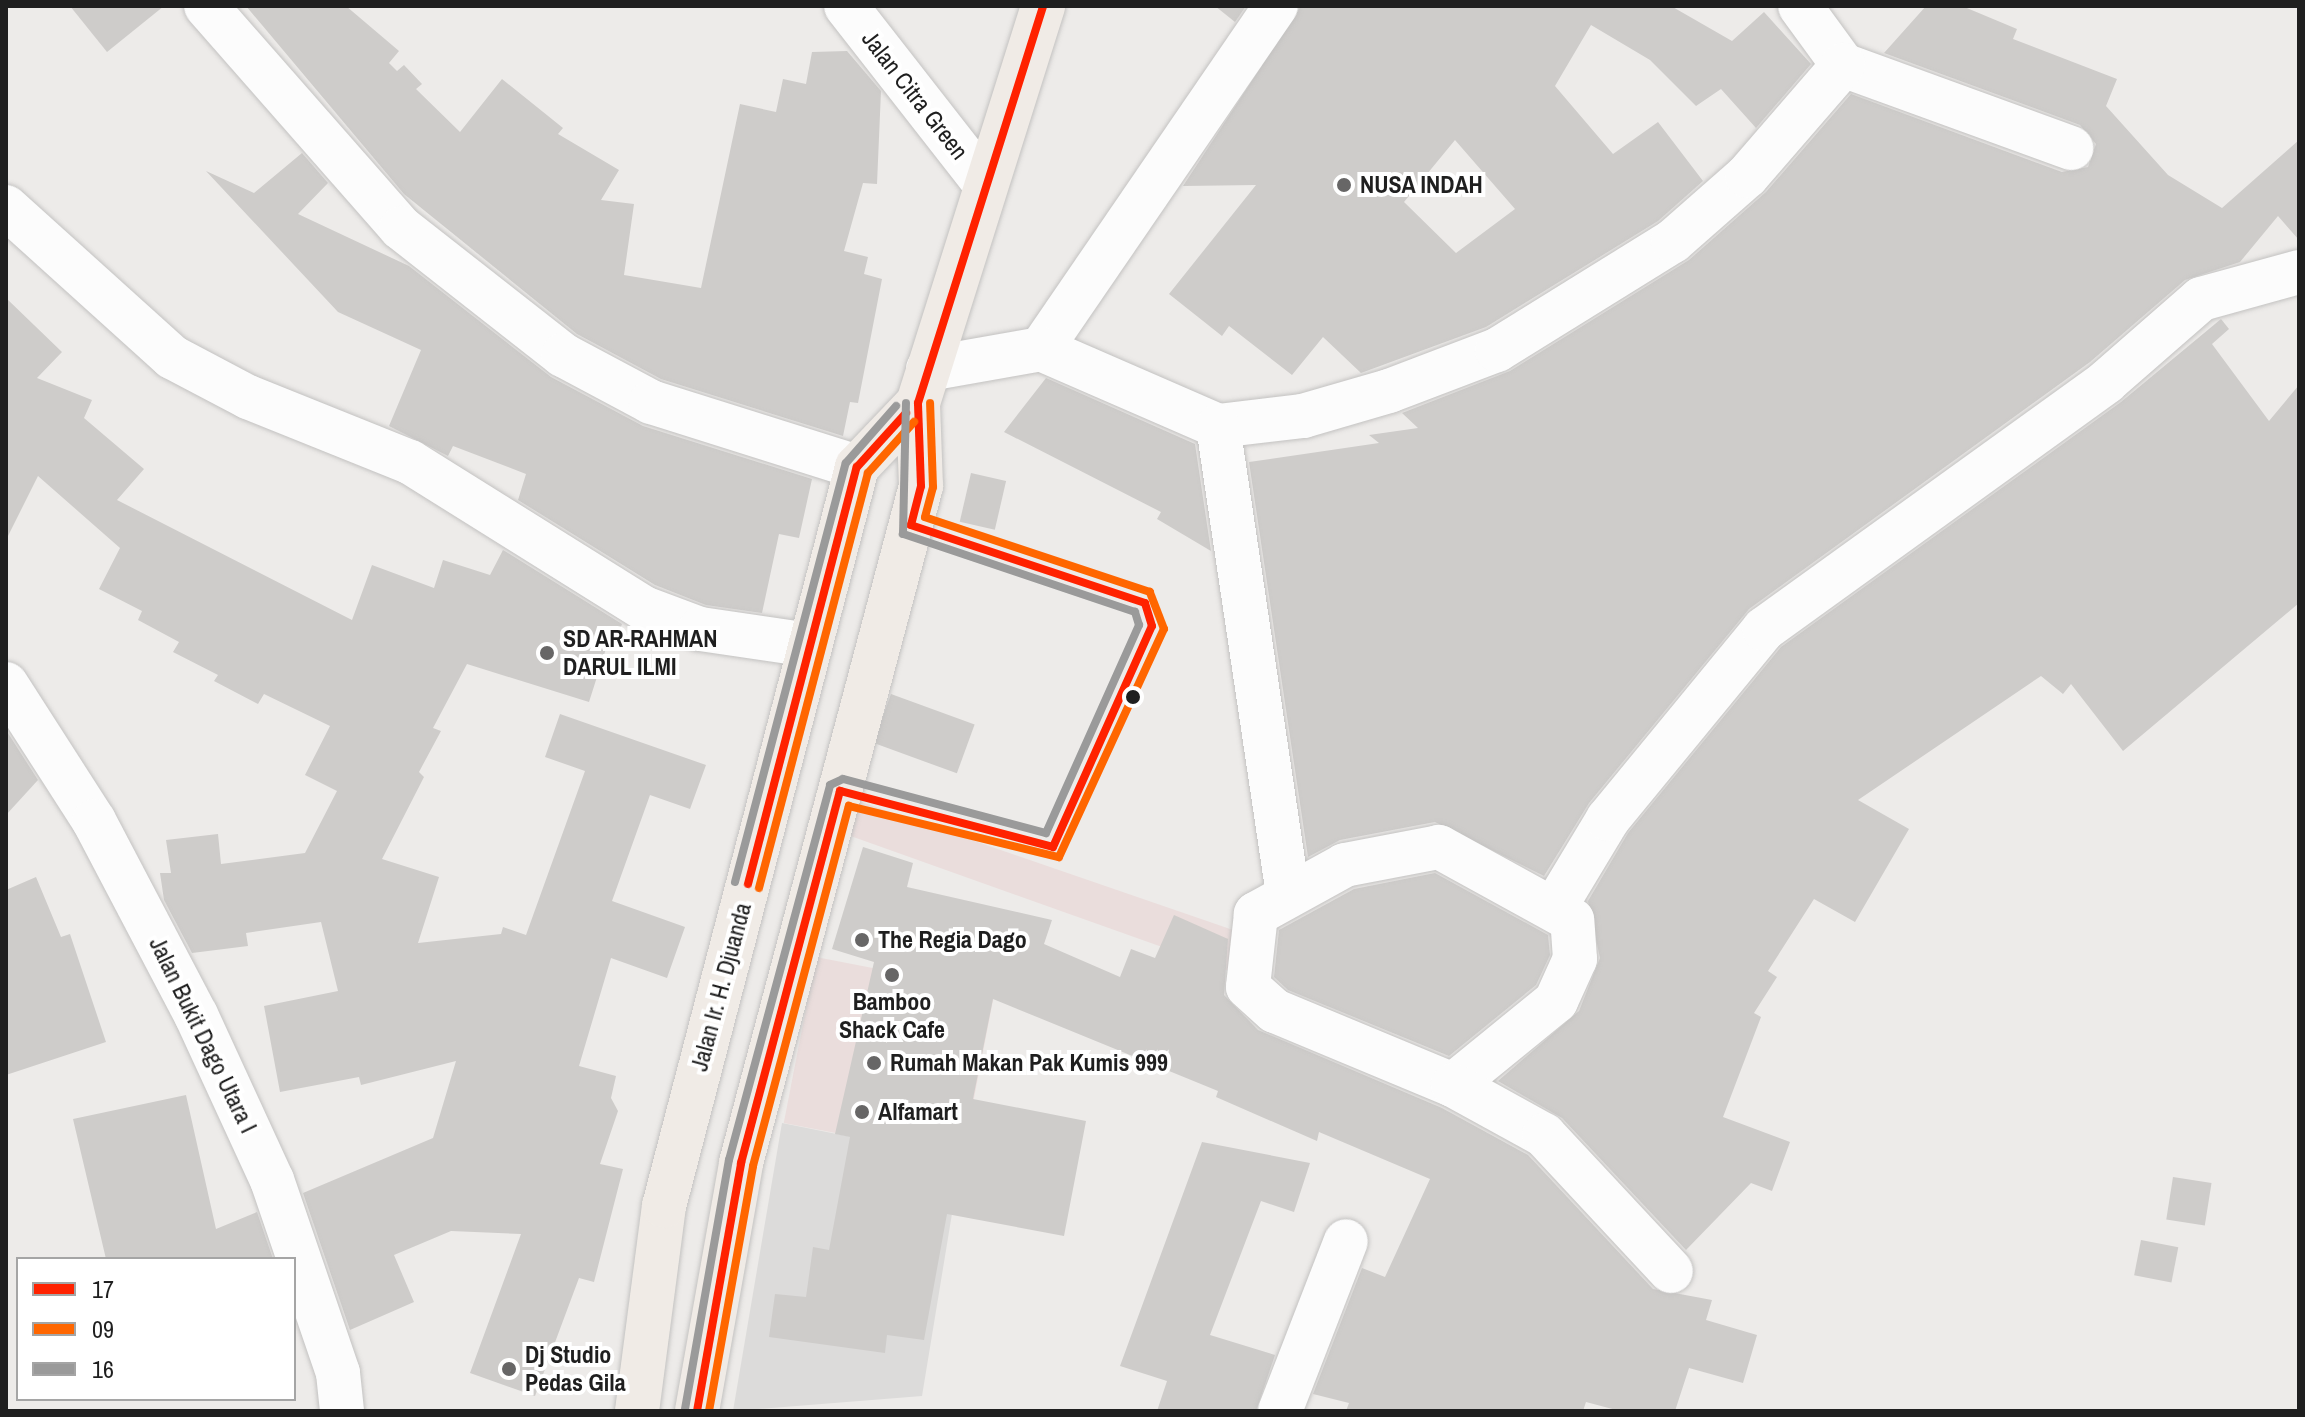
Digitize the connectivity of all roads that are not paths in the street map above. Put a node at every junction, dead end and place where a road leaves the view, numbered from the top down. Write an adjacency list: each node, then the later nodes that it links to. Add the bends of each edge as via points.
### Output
1 (206, 6): 14 (street, via 401,228 563,355 651,402)
2 (846, 6): 8 (street, Jalan Citra Green)
3 (1043, 6): 8 (main road, Jalan Ir. H. Djuanda)
4 (1276, 6): 11 (street)
5 (1811, 9): 6 (street)
6 (1843, 65): 7 (street); 13 (street, via 1747,176 1673,241 1588,298 1497,350 1389,391 1303,416)
7 (2071, 148)
8 (985, 184): 12 (main road, Jalan Ir. H. Djuanda)
9 (6, 207): 15 (street, via 172,357 248,397 410,462 644,608 700,629)
10 (2299, 272): 18 (street, via 2201,299 2106,382 1764,629 1608,819)
11 (1041, 349): 12 (street); 13 (street)
12 (923, 386): 14 (main road, Jalan Ir. H. Djuanda); 24 (main road, Jalan Ir. H. Djuanda, via 921,486 741,1163)
13 (1218, 426): 17 (street)
14 (857, 467): 15 (main road, Jalan Ir. H. Djuanda)
15 (810, 645): 23 (main road, Jalan Ir. H. Djuanda, via 664,1206)
16 (6, 684): 22 (street, Jalan Bukit Dago Utara I, via 94,821 209,1042 272,1180 338,1373)
17 (1288, 892): 18 (street, via 1345,865 1439,847); 19 (street, via 1256,914 1248,987 1275,1011)
18 (1555, 907): 19 (street, via 1572,920 1575,959 1556,1001)
19 (1453, 1085): 21 (street, via 1544,1135)
20 (1346, 1241): 25 (street)
21 (1671, 1271)
22 (342, 1411)
23 (637, 1411)
24 (697, 1411)
25 (1280, 1411)

